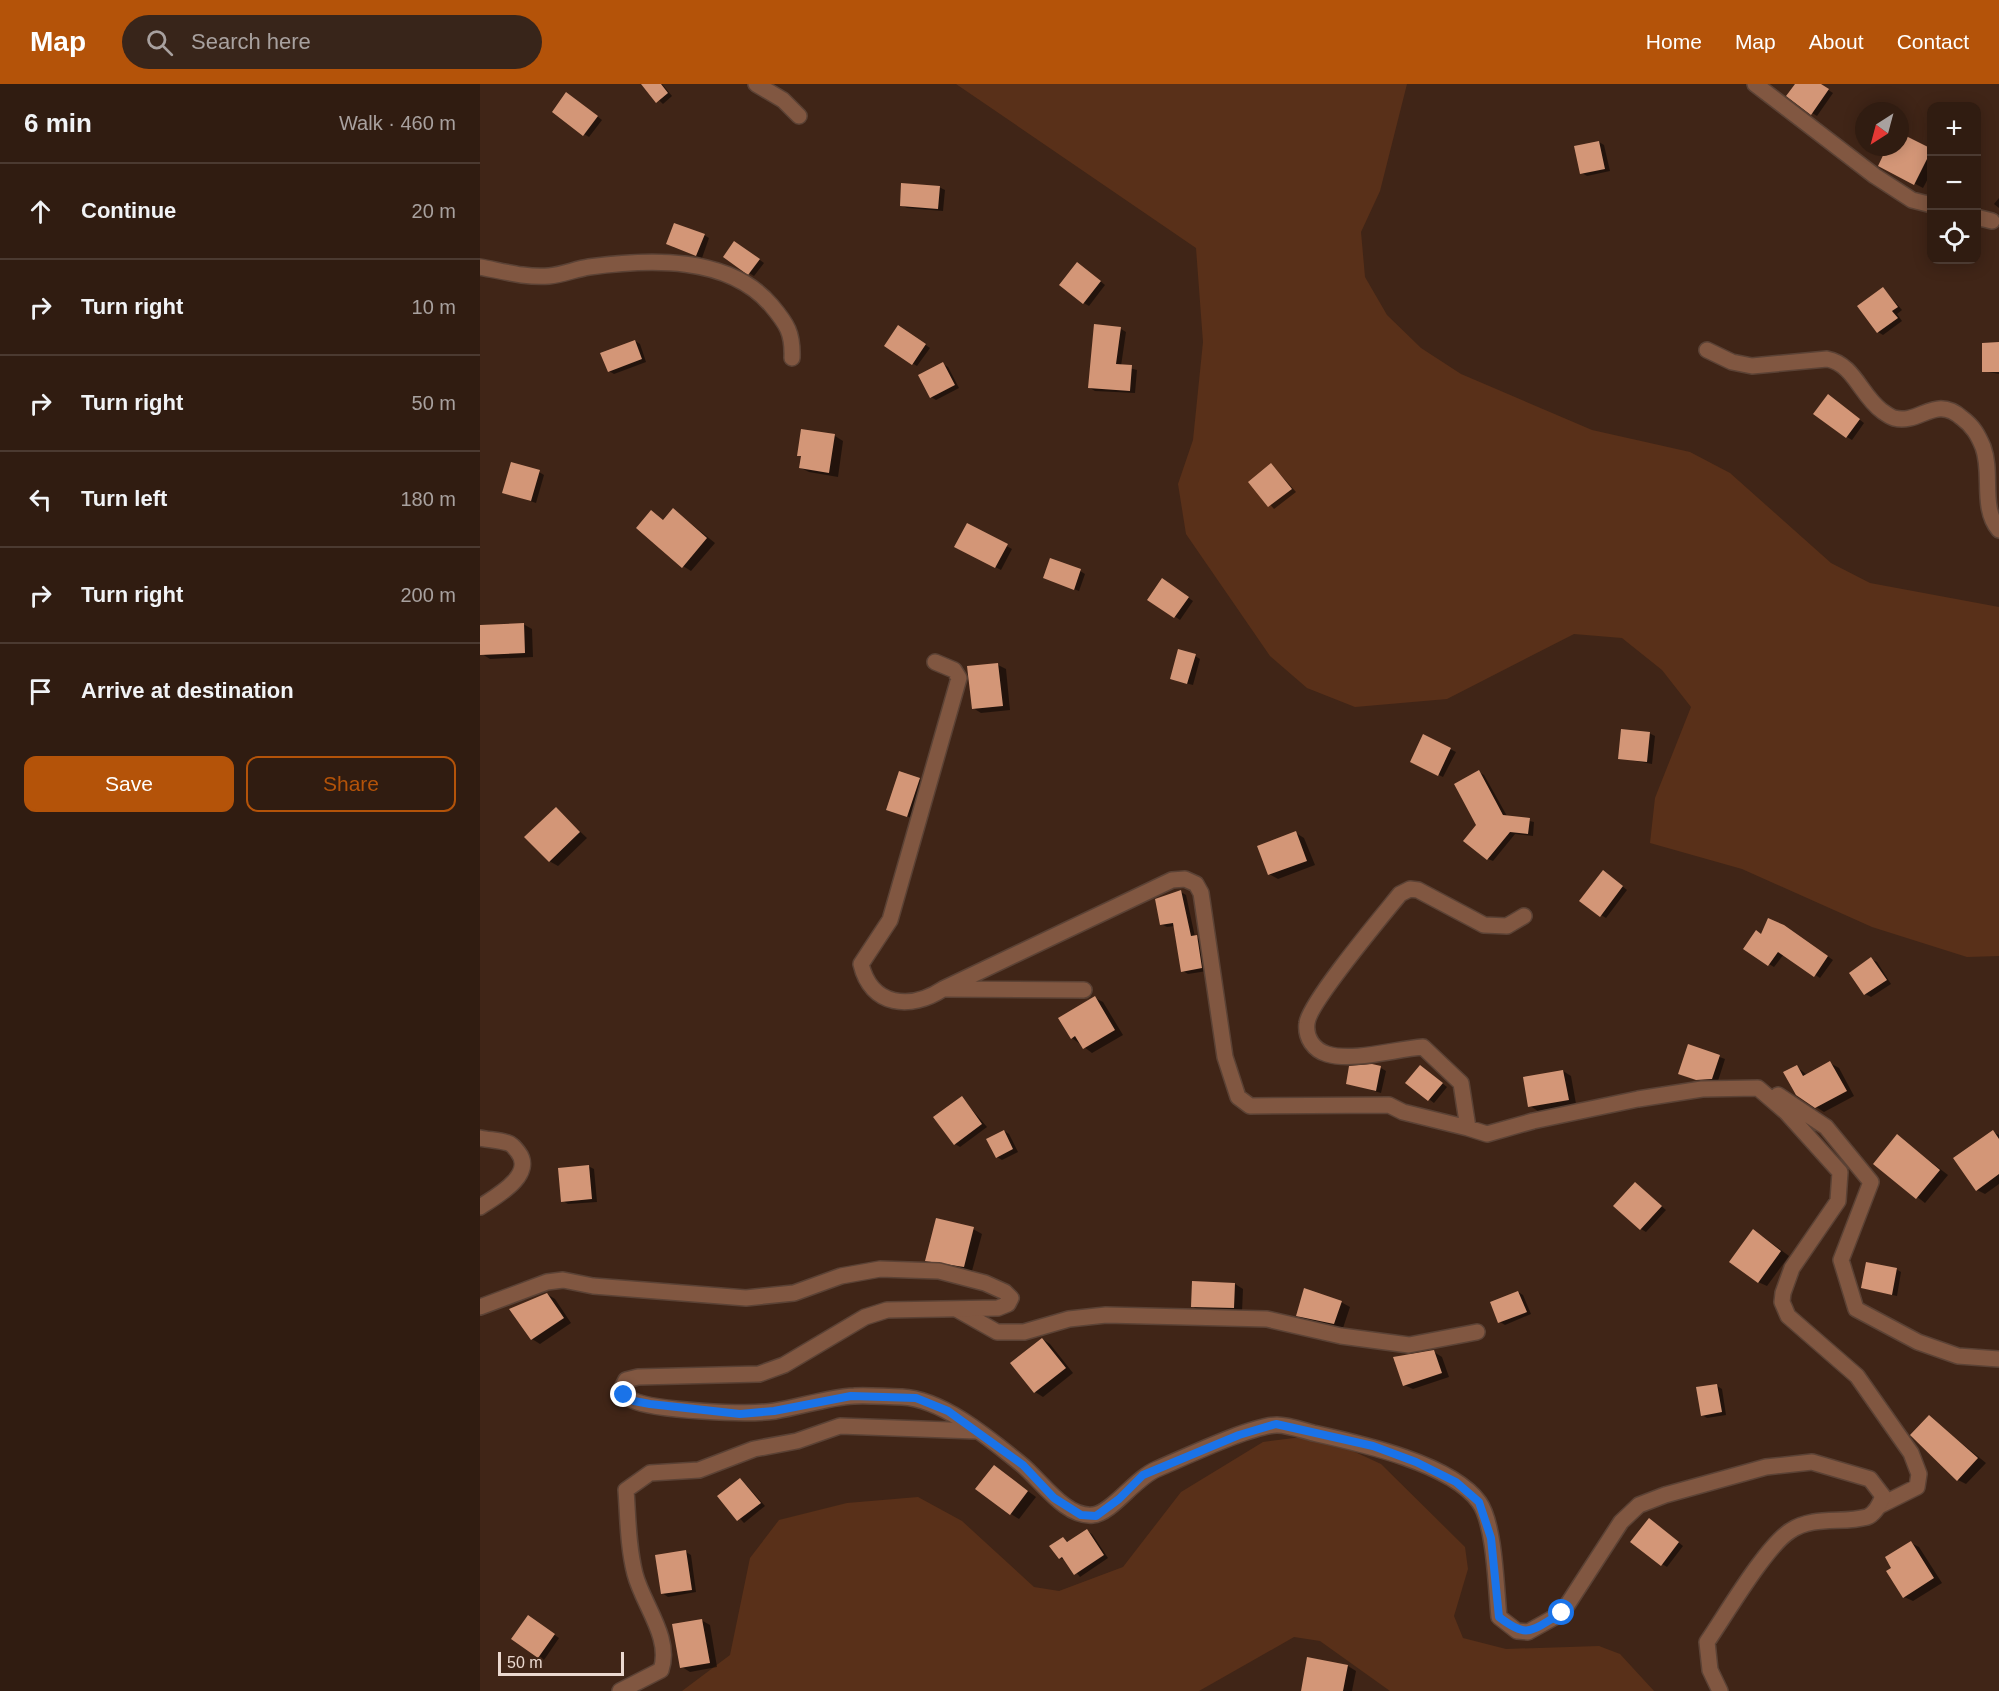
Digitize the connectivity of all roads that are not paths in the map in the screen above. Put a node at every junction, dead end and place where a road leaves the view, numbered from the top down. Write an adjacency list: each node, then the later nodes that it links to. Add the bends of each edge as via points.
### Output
1 (756, 84): 3 (street, via 783,100)
2 (1755, 84): 4 (street, via 1875,176 1912,200)
3 (799, 116)
4 (1927, 204)
5 (480, 267): 7 (street, via 549,276 588,267 692,264 741,281 766,299 784,320 792,339)
6 (1707, 350): 8 (street, via 1752,366 1836,361 1879,408 1894,418 1908,418 1943,407 1957,412 1978,434 1985,453 1988,504)
7 (792, 358)
8 (1999, 530)
9 (935, 662): 11 (street, via 954,670 959,678 890,920 861,964 865,980 886,999 907,1003 926,1000)
10 (1524, 916): 14 (street, via 1507,926 1484,925 1410,889 1400,894 1334,977 1306,1021 1307,1036 1314,1048 1327,1054 1346,1057 1423,1047 1461,1083)
11 (943, 989): 12 (street); 14 (street, via 1172,880 1185,879 1196,884 1201,893 1225,1057 1238,1097 1250,1106 1389,1106)
12 (1084, 990)
13 (1758, 1088): 14 (street, via 1702,1089 1638,1099 1486,1134); 20 (street, via 1782,1096 1826,1127 1871,1182 1841,1260 1856,1309 1918,1342 1958,1356); 22 (street, via 1786,1112 1840,1172 1838,1201 1792,1268 1782,1302 1788,1316 1857,1376 1911,1453 1919,1474 1917,1487)
14 (1468, 1128)
15 (480, 1138): 16 (street, via 511,1143 523,1163 509,1187)
16 (480, 1207)
17 (480, 1307): 18 (street, via 547,1282 746,1298 794,1293 841,1276 880,1269 939,1271 985,1283 1011,1298 998,1308)
18 (958, 1310): 19 (street, via 997,1332 1023,1332 1069,1319 1106,1315 1267,1319 1341,1336 1409,1345); 21 (street, via 902,1309 866,1317 784,1365 759,1374 638,1377 626,1380 622,1388 624,1395 634,1401 740,1414 851,1396 916,1398 948,1411)
19 (1477, 1332)
20 (1999, 1359)
21 (976, 1431): 22 (street, via 1023,1465 1054,1498 1081,1515 1096,1516 1143,1475 1276,1424 1373,1446 1456,1482 1479,1502 1491,1538 1499,1617 1517,1631 1528,1632 1562,1613 1621,1522 1639,1505 1665,1495 1766,1467 1812,1462 1870,1479 1883,1496); 23 (street, via 840,1426 699,1470 650,1473 640,1478 626,1490 631,1555 665,1657 661,1670)
22 (1879, 1506): 24 (street, via 1868,1517 1822,1519 1790,1531 1767,1555 1707,1642 1710,1670)
23 (620, 1691)
24 (1720, 1691)

